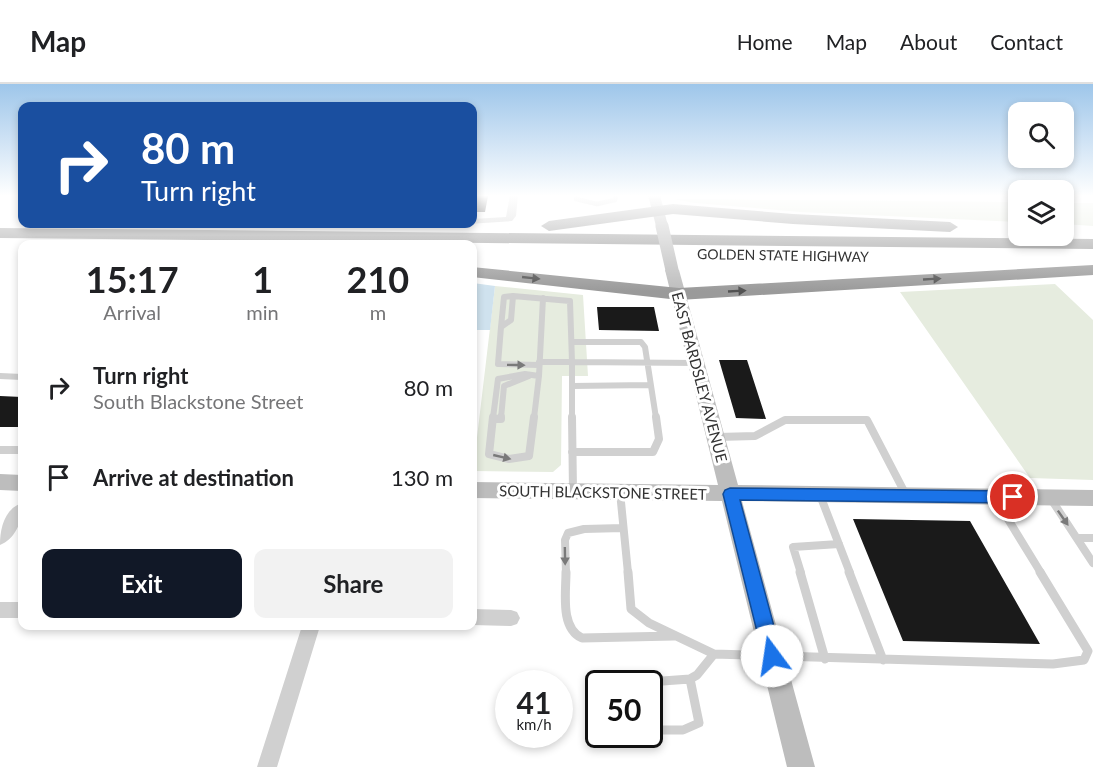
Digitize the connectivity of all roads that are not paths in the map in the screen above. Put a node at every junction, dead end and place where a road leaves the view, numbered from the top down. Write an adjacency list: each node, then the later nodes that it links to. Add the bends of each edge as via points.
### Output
1 (534, 227): 8 (highway)
2 (662, 227): 16 (main road, EAST BARDSLEY AVENUE, bridge)
3 (978, 227): 4 (highway)
4 (1008, 229)
5 (0, 233): 8 (highway, GOLDEN STATE HIGHWAY)
6 (1074, 233): 7 (highway)
7 (1093, 234)
8 (151, 235): 9 (highway, GOLDEN STATE HIGHWAY)
9 (1093, 244)
10 (0, 247): 11 (highway)
11 (18, 248)
12 (477, 252): 13 (highway, GOLDEN STATE HIGHWAY)
13 (1093, 258)
14 (1093, 270): 16 (highway, one-way to 14)
15 (477, 273): 16 (highway, one-way to 16)
16 (679, 294): 21 (main road, EAST BARDSLEY AVENUE)
17 (543, 298): 18 (lane, via 570,301); 22 (lane); 22 (lane, one-way to 22, via 513,296 511,320 501,327 498,364)
18 (573, 342): 19 (lane); 20 (lane, via 641,342)
19 (572, 362): 20 (lane); 22 (lane); 27 (lane)
20 (647, 363): 21 (lane); 26 (lane)
21 (697, 363): 28 (main road, EAST BARDSLEY AVENUE)
22 (539, 364): 25 (lane)
23 (0, 376): 24 (lane)
24 (18, 376)
25 (538, 376): 25 (lane, one-way to 25, via 508,375 498,379 489,454 514,460 529,456)
26 (650, 385): 27 (lane); 31 (lane, via 659,439 653,452)
27 (572, 386): 31 (lane)
28 (716, 437): 37 (main road, EAST BARDSLEY AVENUE); 39 (lane, via 755,436 786,420 867,420)
29 (0, 450): 30 (lane)
30 (18, 450)
31 (572, 452): 35 (lane)
32 (0, 482): 33 (main road)
33 (18, 483)
34 (477, 490): 35 (main road, SOUTH BLACKSTONE STREET)
35 (573, 491): 36 (main road, SOUTH BLACKSTONE STREET)
36 (620, 492): 37 (main road, SOUTH BLACKSTONE STREET); 44 (lane)
37 (730, 494): 38 (main road, SOUTH BLACKSTONE STREET); 57 (main road, EAST BARDSLEY AVENUE)
38 (820, 494): 39 (main road, SOUTH BLACKSTONE STREET); 48 (lane)
39 (906, 495): 40 (main road, SOUTH BLACKSTONE STREET)
40 (994, 496): 41 (main road, SOUTH BLACKSTONE STREET); 59 (lane, via 1088,651 1084,660 1053,664)
41 (1049, 497): 42 (main road, SOUTH BLACKSTONE STREET); 46 (lane, one-way to 46)
42 (1093, 498)
43 (18, 514): 45 (street)
44 (623, 528): 55 (lane, via 631,609 649,624); 55 (lane, one-way to 55, via 568,533 565,540 569,628 582,638)
45 (0, 538)
46 (1077, 538): 47 (lane); 49 (lane)
47 (1093, 538)
48 (839, 544): 58 (lane, via 800,544 793,548); 59 (lane)
49 (1093, 563)
50 (0, 610): 51 (street)
51 (18, 610)
52 (477, 617): 53 (street)
53 (511, 618)
54 (310, 630): 63 (street)
55 (677, 636): 56 (lane)
56 (714, 654): 57 (lane); 60 (lane)
57 (772, 656): 58 (lane); 64 (main road, EAST BARDSLEY AVENUE)
58 (825, 659): 59 (lane)
59 (883, 660)
60 (690, 679): 61 (lane); 62 (lane, via 699,723 687,730)
61 (663, 681)
62 (663, 730)
63 (267, 767)
64 (801, 767)

